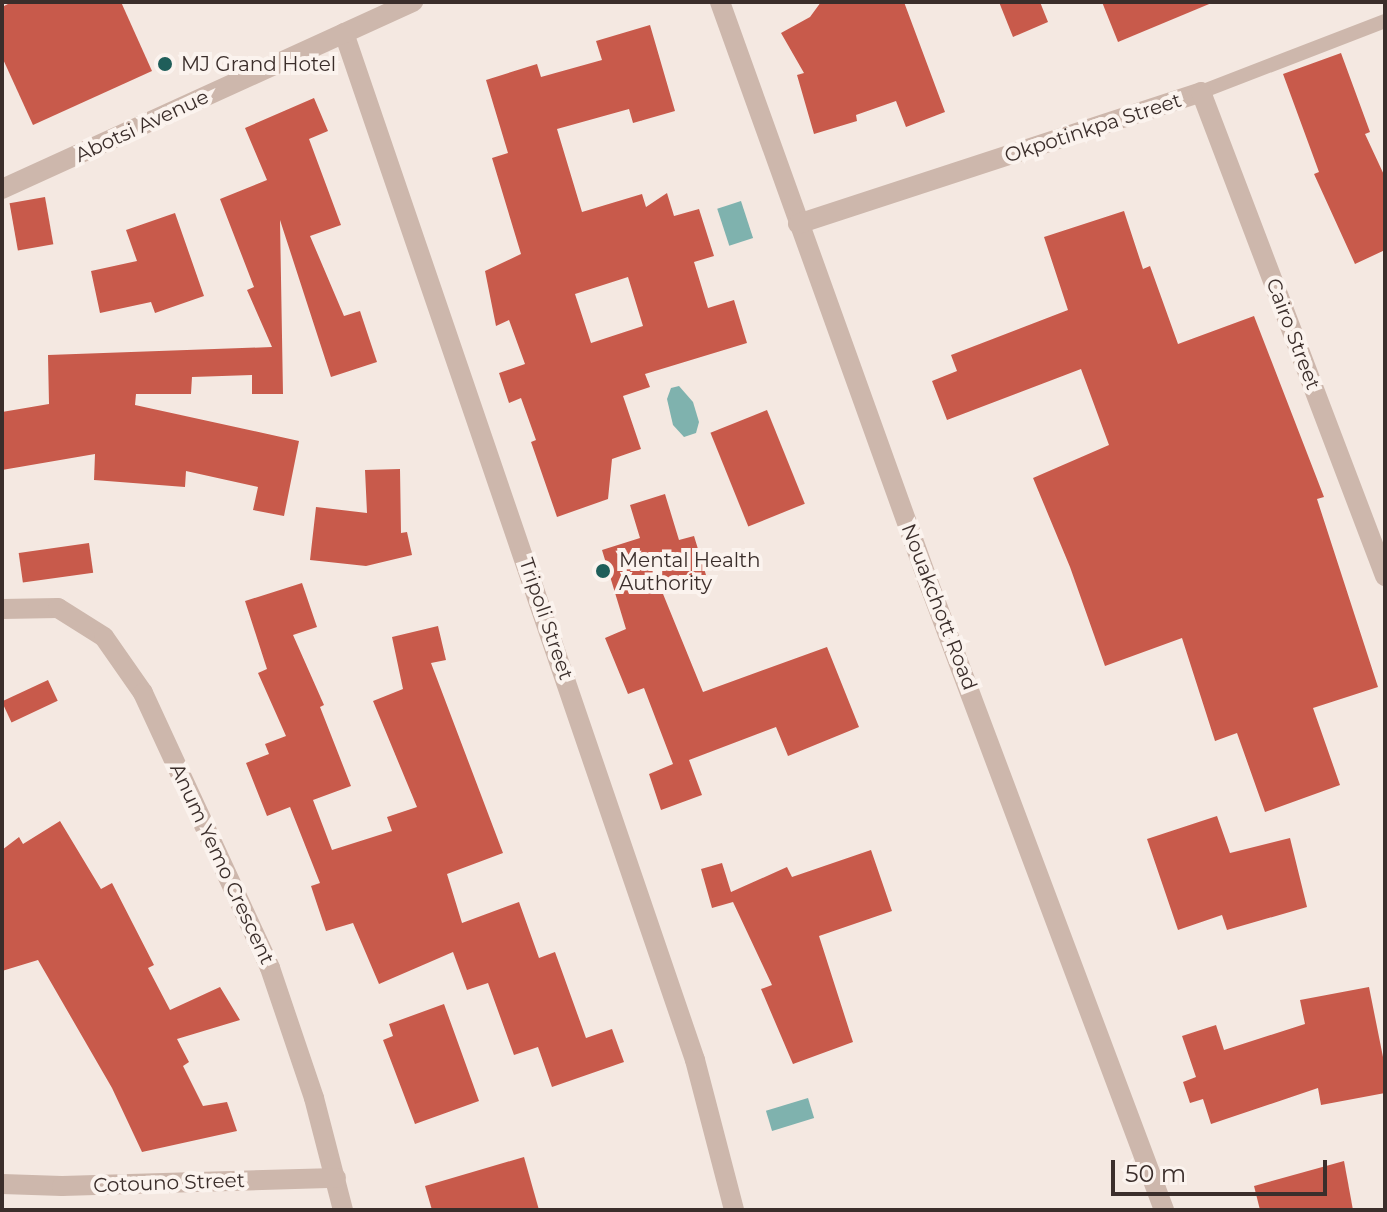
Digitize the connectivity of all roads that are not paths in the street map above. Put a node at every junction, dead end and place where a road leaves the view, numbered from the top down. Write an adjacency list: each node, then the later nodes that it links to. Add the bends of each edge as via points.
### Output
1 (413, 2): 4 (street, Abotsi Avenue)
2 (720, 2): 7 (street, Nouakchott Road)
3 (1385, 21): 5 (lane, Okpotinkpa Street)
4 (344, 33): 6 (street, Abotsi Avenue); 13 (street, Tripoli Street, via 695,1060)
5 (1201, 92): 7 (street, Okpotinkpa Street); 8 (street, Cairo Street)
6 (2, 189)
7 (798, 224): 14 (street, Nouakchott Road)
8 (1385, 576)
9 (2, 609): 10 (street, Anum Yemo Crescent, via 58,608 104,637 143,693 270,968)
10 (336, 1178): 11 (street, Cotouno Street); 12 (street, Anum Yemo Crescent)
11 (2, 1184)
12 (343, 1210)
13 (734, 1210)
14 (1164, 1210)

